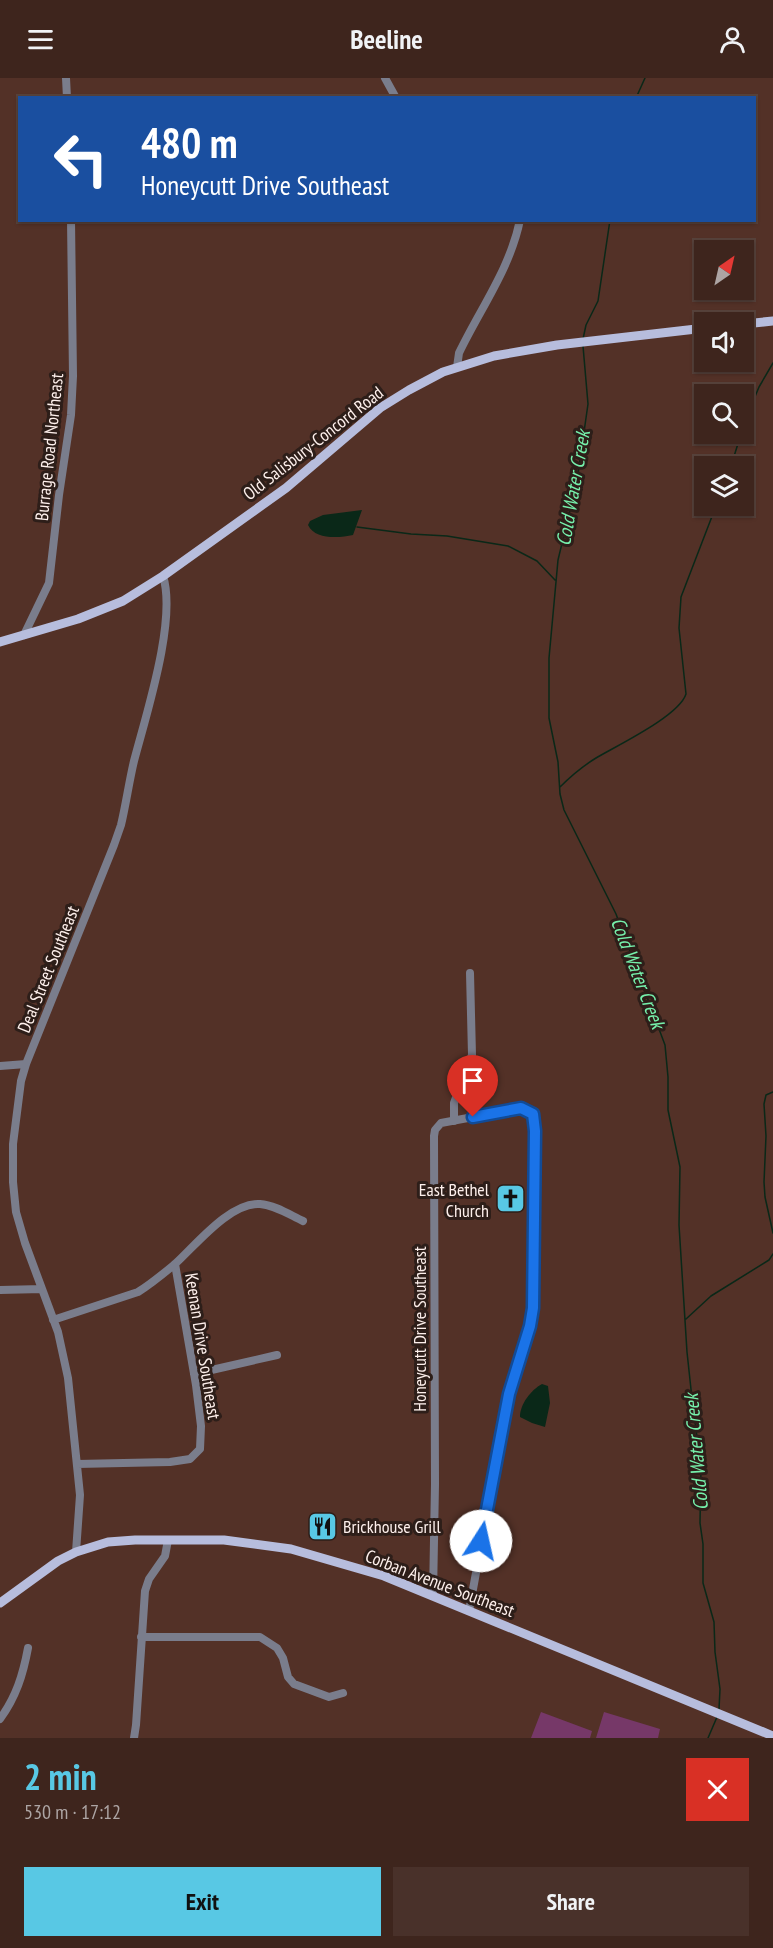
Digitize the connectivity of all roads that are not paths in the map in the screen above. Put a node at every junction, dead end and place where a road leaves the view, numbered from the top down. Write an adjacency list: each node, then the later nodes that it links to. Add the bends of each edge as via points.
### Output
1 (66, 78): 3 (street)
2 (385, 78): 4 (street)
3 (67, 96)
4 (395, 96)
5 (71, 222): 12 (street, Burrage Road Northeast, via 71,415 49,583)
6 (519, 222): 10 (street, via 501,276 459,353)
7 (773, 321): 8 (main road)
8 (754, 323)
9 (694, 329): 10 (main road, Old Salisbury-Concord Road, via 557,345)
10 (457, 367): 11 (main road, Old Salisbury-Concord Road, via 380,408 286,488)
11 (163, 576): 12 (main road, Old Salisbury-Concord Road, via 110,608); 15 (street, Deal Street Southeast, via 167,590 163,639 121,825)
12 (24, 635): 13 (main road, Old Salisbury-Concord Road)
13 (0, 642)
14 (470, 973): 17 (street, via 472,1055 454,1103)
15 (26, 1064): 16 (street); 20 (street, Deal Street Southeast, via 15,1115 13,1182 16,1212)
16 (0, 1066)
17 (454, 1121): 28 (street, Honeycutt Drive Southeast, via 438,1126 434,1141); 30 (street, via 521,1108 533,1114 535,1131 533,1308 504,1419)
18 (303, 1221): 19 (street, via 267,1205 242,1207)
19 (175, 1264): 22 (street, via 138,1292); 24 (street, Keenan Drive Southeast)
20 (42, 1289): 21 (street); 22 (street, Deal Street Southeast)
21 (0, 1290)
22 (53, 1320): 25 (street, Deal Street Southeast, via 68,1378)
23 (277, 1355): 24 (street)
24 (194, 1374): 25 (street, Keenan Drive Southeast, via 202,1435 195,1456 170,1462)
25 (77, 1464): 27 (street, Deal Street Southeast, via 80,1504)
26 (168, 1540): 27 (main road, Corban Avenue Southeast, via 108,1542); 28 (main road, Corban Avenue Southeast, via 224,1540 291,1549 384,1576); 31 (street, via 165,1556 145,1591)
27 (76, 1552): 29 (main road, Corban Avenue Southeast)
28 (433, 1596): 30 (main road, Corban Avenue Southeast)
29 (0, 1604)
30 (469, 1611): 35 (main road, Corban Avenue Southeast)
31 (141, 1637): 33 (street, via 260,1637 277,1648 294,1684 329,1697); 36 (street)
32 (28, 1648): 34 (street, via 19,1685)
33 (343, 1693)
34 (0, 1719)
35 (773, 1736)
36 (134, 1738)

